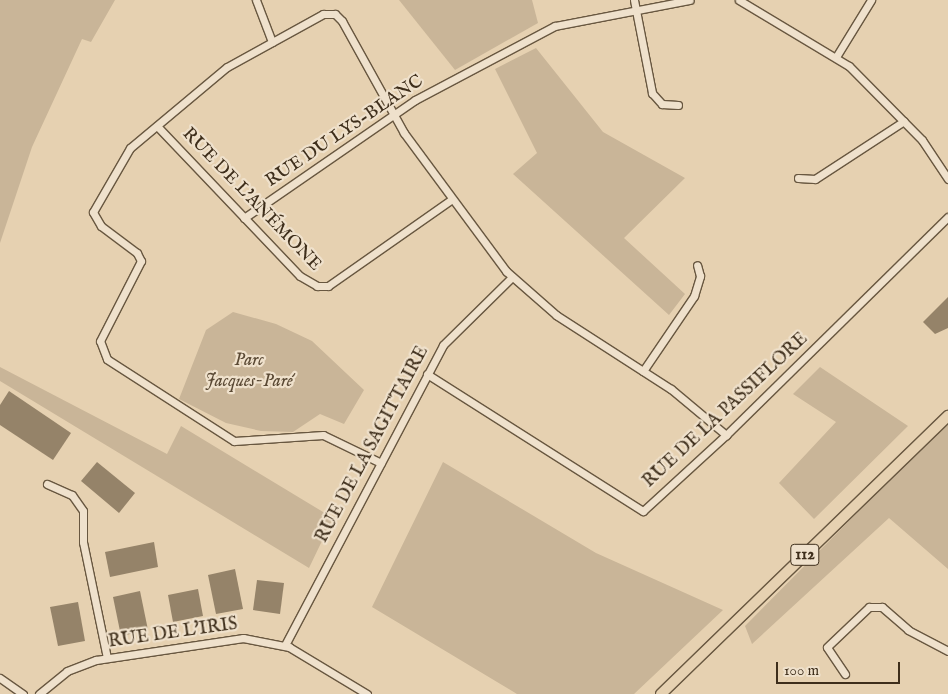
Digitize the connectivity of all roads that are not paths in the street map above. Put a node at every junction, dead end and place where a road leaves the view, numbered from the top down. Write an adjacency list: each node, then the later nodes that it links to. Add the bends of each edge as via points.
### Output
1 (256, 0): 8 (street)
2 (634, 0): 7 (street)
3 (690, 0): 7 (street, RUE DU LYS-BLANC)
4 (738, 0): 6 (street)
5 (871, 0): 9 (street)
6 (751, 2): 9 (street)
7 (635, 9): 10 (street, via 652,93 662,104); 11 (street, RUE DU LYS-BLANC, via 555,26 415,100)
8 (272, 42): 11 (street, via 323,14 335,14); 13 (street, via 227,67)
9 (836, 57): 12 (street)
10 (678, 105)
11 (393, 116): 16 (street); 18 (street, RUE DU LYS-BLANC)
12 (904, 121): 14 (street, via 815,179); 15 (street)
13 (157, 126): 18 (street, RUE DE L'ANÉMONE); 25 (street, via 130,148 93,212 102,226 138,252 142,261 103,332 101,350 107,359 234,441 323,435)
14 (798, 178)
15 (948, 179)
16 (451, 200): 18 (street, RUE DE L'ANÉMONE, via 328,286 308,283); 20 (street)
17 (948, 217): 24 (street, RUE DE LA PASSIFLORE)
18 (244, 218)
19 (696, 265): 21 (street, via 700,276 694,296)
20 (512, 277): 21 (street, via 556,315); 22 (street, RUE DE LA SAGITTAIRE, via 447,339)
21 (643, 371): 24 (street)
22 (427, 374): 24 (street, RUE DE LA PASSIFLORE, via 643,510); 25 (street, RUE DE LA SAGITTAIRE)
23 (948, 416): 35 (main road, 112)
24 (726, 435)
25 (380, 463): 27 (street, RUE DE LA SAGITTAIRE)
26 (47, 484): 29 (street, via 72,495 83,511 83,542)
27 (285, 645): 29 (street, RUE DE L'IRIS, via 243,638); 34 (street, RUE DE L'IRIS)
28 (948, 651): 30 (street, via 908,630 882,607 869,607 827,647)
29 (107, 658): 33 (street, RUE DE L'IRIS, via 67,672)
30 (845, 674)
31 (0, 678): 32 (street)
32 (23, 694)
33 (39, 694)
34 (367, 694)
35 (661, 694)

